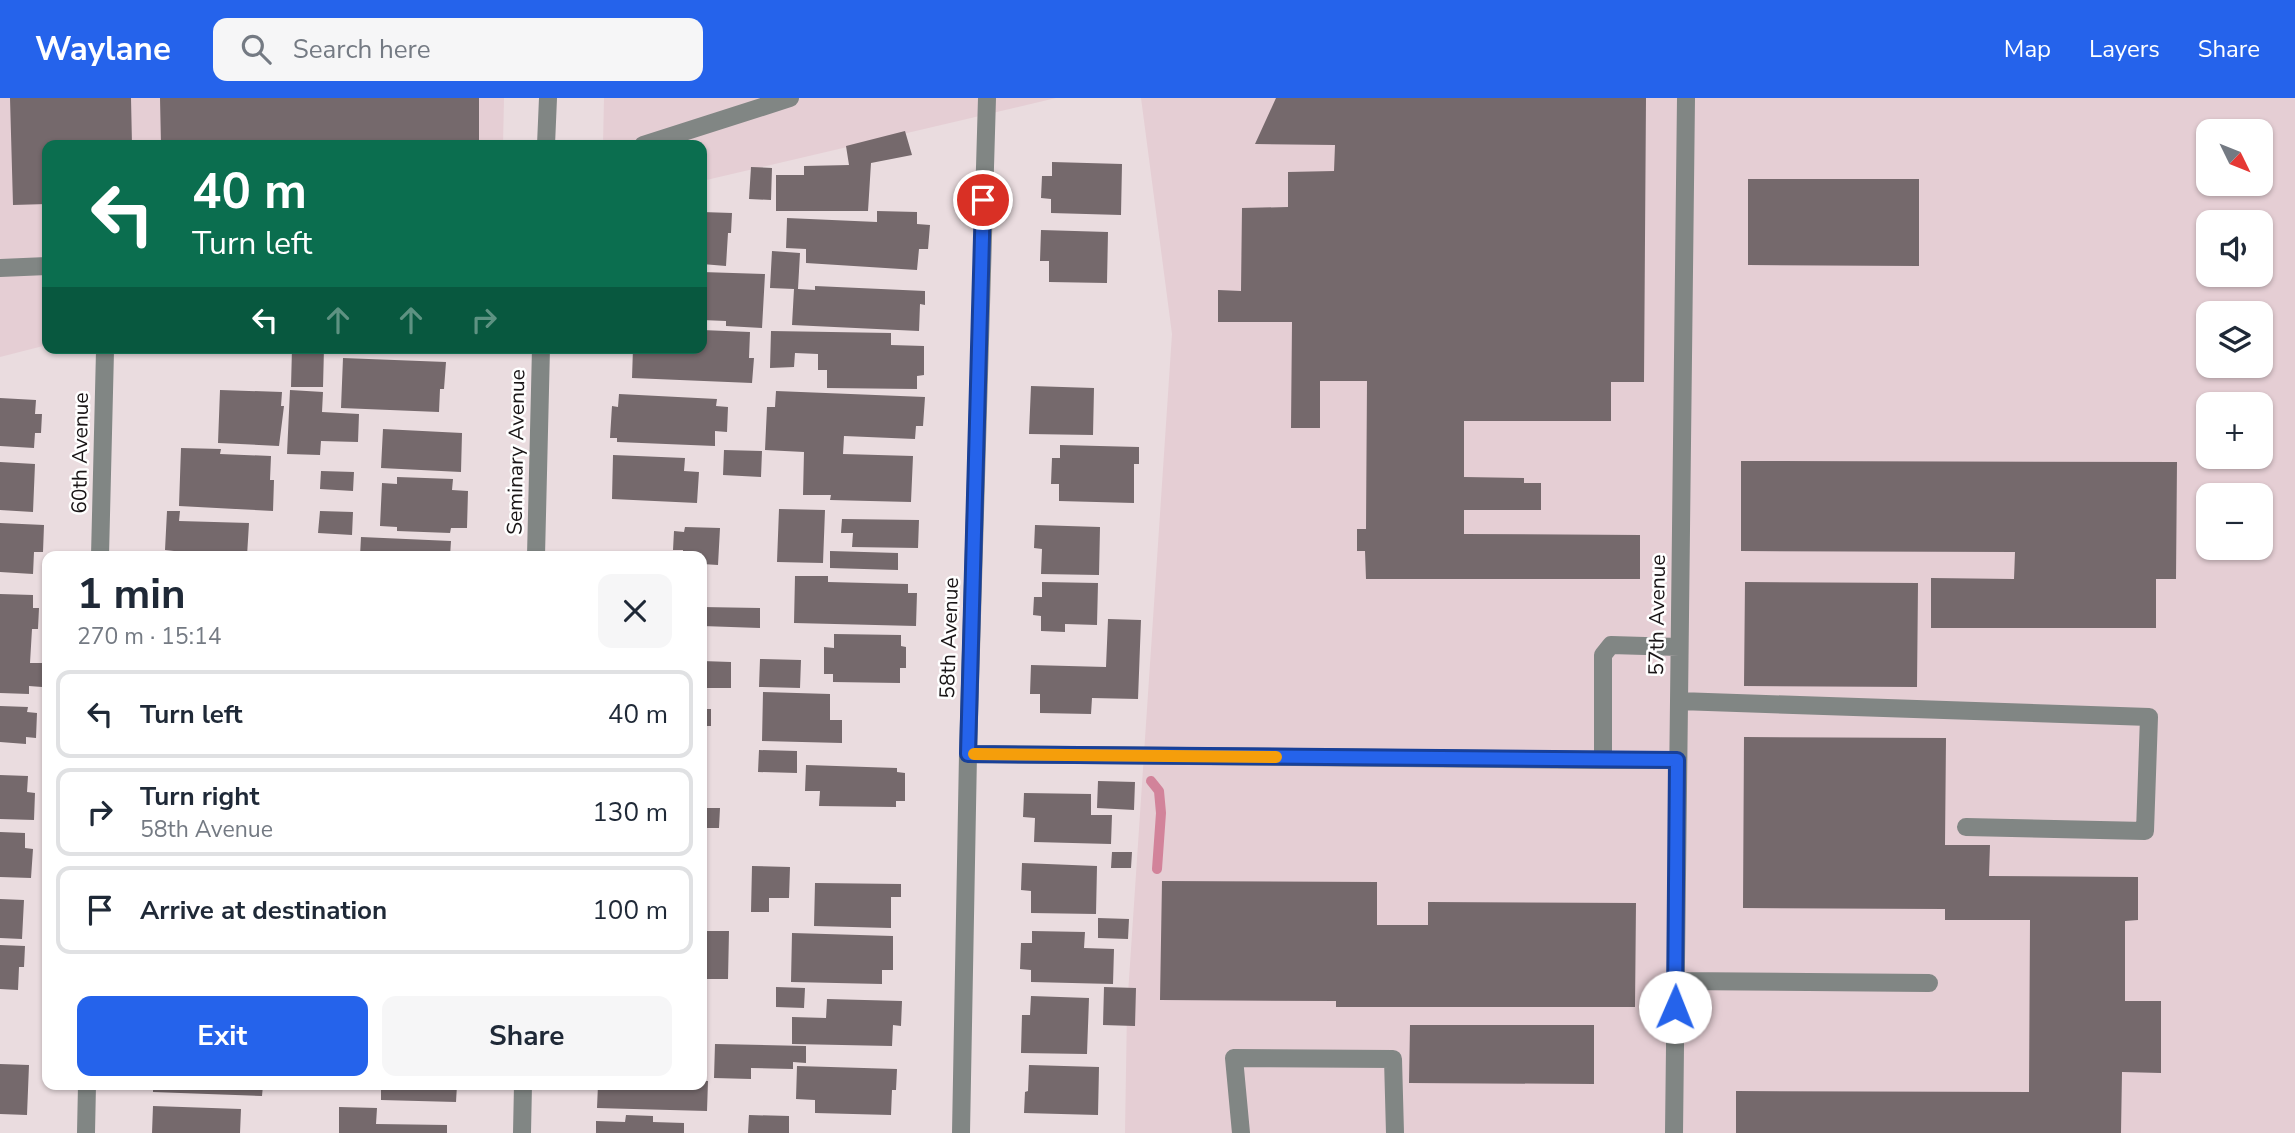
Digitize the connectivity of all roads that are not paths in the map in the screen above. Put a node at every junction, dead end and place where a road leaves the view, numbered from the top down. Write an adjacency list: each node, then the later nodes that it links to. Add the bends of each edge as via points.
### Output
1 (548, 98): 5 (street)
2 (790, 98): 6 (street)
3 (988, 98): 15 (street, 58th Avenue)
4 (1686, 98): 13 (street, 57th Avenue)
5 (546, 140)
6 (659, 140)
7 (42, 266): 8 (street)
8 (0, 268)
9 (105, 354): 11 (street, 60th Avenue)
10 (541, 354): 12 (street, Seminary Avenue)
11 (100, 551)
12 (536, 551)
13 (1679, 647): 14 (street, 57th Avenue); 16 (street, via 1611,645 1603,655)
14 (1679, 701): 17 (street, 57th Avenue); 18 (street, via 2149,717 2145,831)
15 (968, 754): 16 (street); 25 (street, 58th Avenue)
16 (1603, 760): 17 (street)
17 (1677, 760): 19 (street, 57th Avenue)
18 (1966, 827)
19 (1675, 981): 20 (street); 28 (street, 57th Avenue)
20 (1929, 983)
21 (87, 1090): 23 (street)
22 (523, 1090): 24 (street)
23 (86, 1133)
24 (522, 1133)
25 (961, 1133)
26 (1241, 1133): 27 (street, via 1234,1058 1393,1059)
27 (1395, 1133)
28 (1674, 1133)

